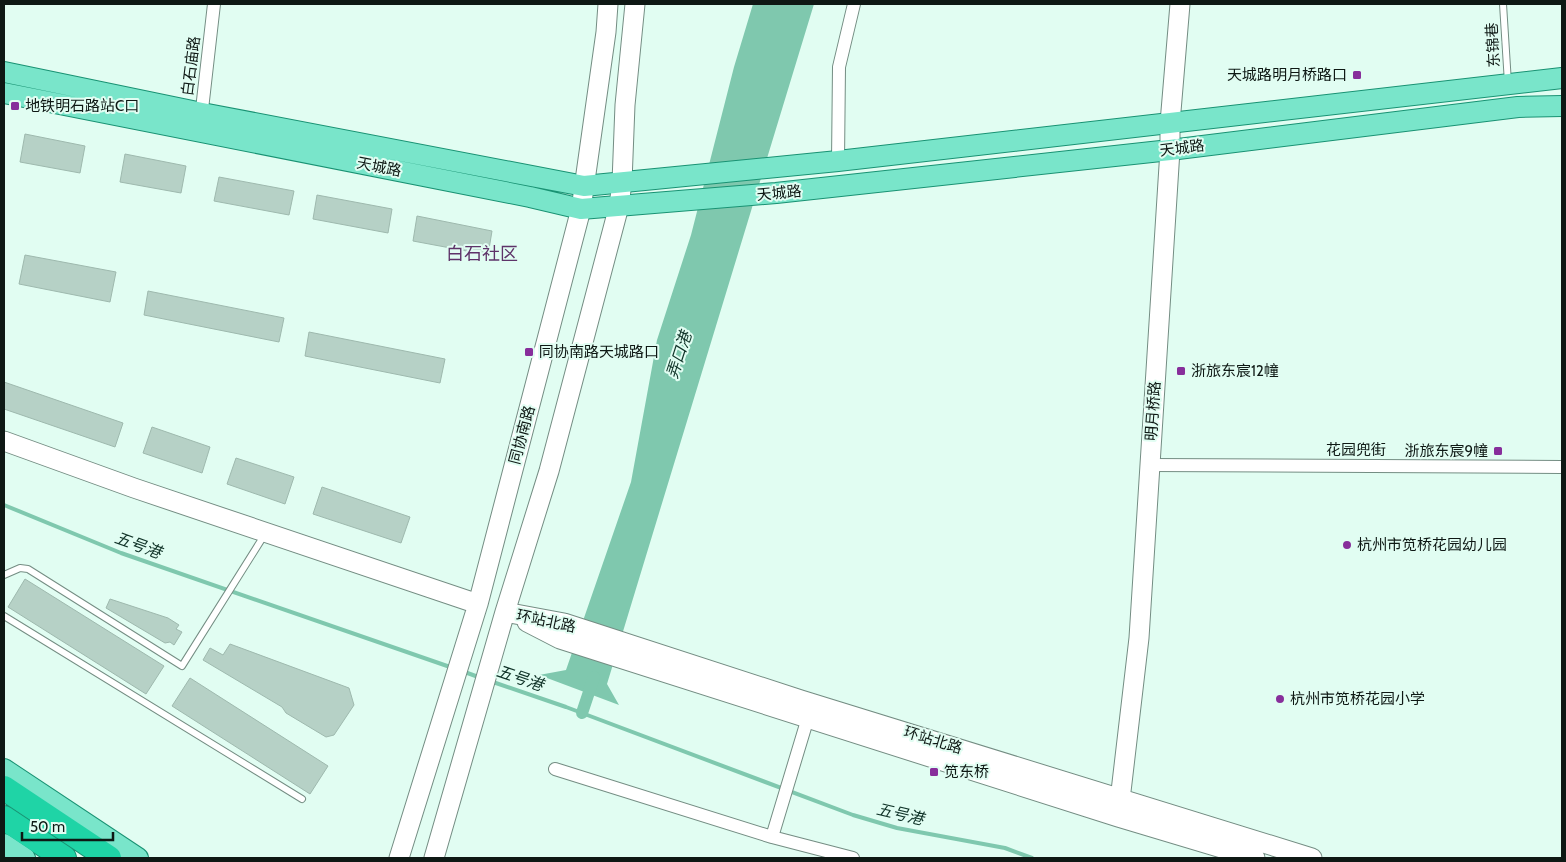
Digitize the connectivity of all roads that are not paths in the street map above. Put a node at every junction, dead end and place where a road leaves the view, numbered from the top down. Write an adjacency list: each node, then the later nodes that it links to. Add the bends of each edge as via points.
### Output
1 (214, 4): 12 (street, 白石庙路)
2 (608, 4): 17 (main road, 同协南路)
3 (635, 4): 16 (main road, via 625,105)
4 (854, 4): 15 (street, via 839,67)
5 (1180, 4): 13 (main road, 明月桥路)
6 (1503, 4): 9 (lane, 东锦巷)
7 (4, 72): 12 (main road, 天城路)
8 (1562, 78): 9 (main road, 天城路)
9 (1508, 84): 13 (main road, 天城路)
10 (4, 93): 12 (main road, 天城路)
11 (1562, 106): 14 (main road, 天城路, via 1518,106)
12 (199, 122): 17 (main road, 天城路); 19 (main road, 天城路)
13 (1170, 123): 14 (main road, 明月桥路); 15 (main road, 天城路)
14 (1170, 150): 18 (main road, 天城路, via 776,194); 21 (main road, 明月桥路)
15 (838, 161): 16 (main road, 天城路)
16 (622, 182): 17 (main road, 天城路); 18 (main road)
17 (584, 186): 19 (main road, 同协南路)
18 (619, 206): 19 (main road, 天城路); 26 (main road, via 549,471)
19 (581, 209): 25 (main road, 同协南路)
20 (4, 440): 23 (main road)
21 (1150, 464): 22 (street, 花园兜街); 32 (main road, 明月桥路, via 1139,638)
22 (1562, 467)
23 (265, 533): 24 (lane, via 182,666 28,569 20,568); 25 (main road)
24 (4, 574)
25 (478, 604): 42 (main road, 同协南路)
26 (505, 612): 28 (main road, 环站北路, via 636,654); 43 (main road)
27 (4, 616): 33 (lane)
28 (808, 718): 32 (main road, 环站北路); 35 (main road, 环站北路); 36 (street)
29 (4, 769): 41 (main road)
30 (555, 770): 36 (street)
31 (4, 788): 40 (highway)
32 (1120, 798): 35 (main road, 明月桥路); 46 (main road, 环站北路)
33 (302, 799)
34 (4, 818): 39 (highway)
35 (1118, 818): 45 (main road, 环站北路)
36 (772, 837): 44 (street)
37 (4, 844): 38 (main road)
38 (25, 858)
39 (64, 858)
40 (109, 858)
41 (138, 858)
42 (399, 858)
43 (434, 858)
44 (853, 858)
45 (1255, 858)
46 (1312, 858)

